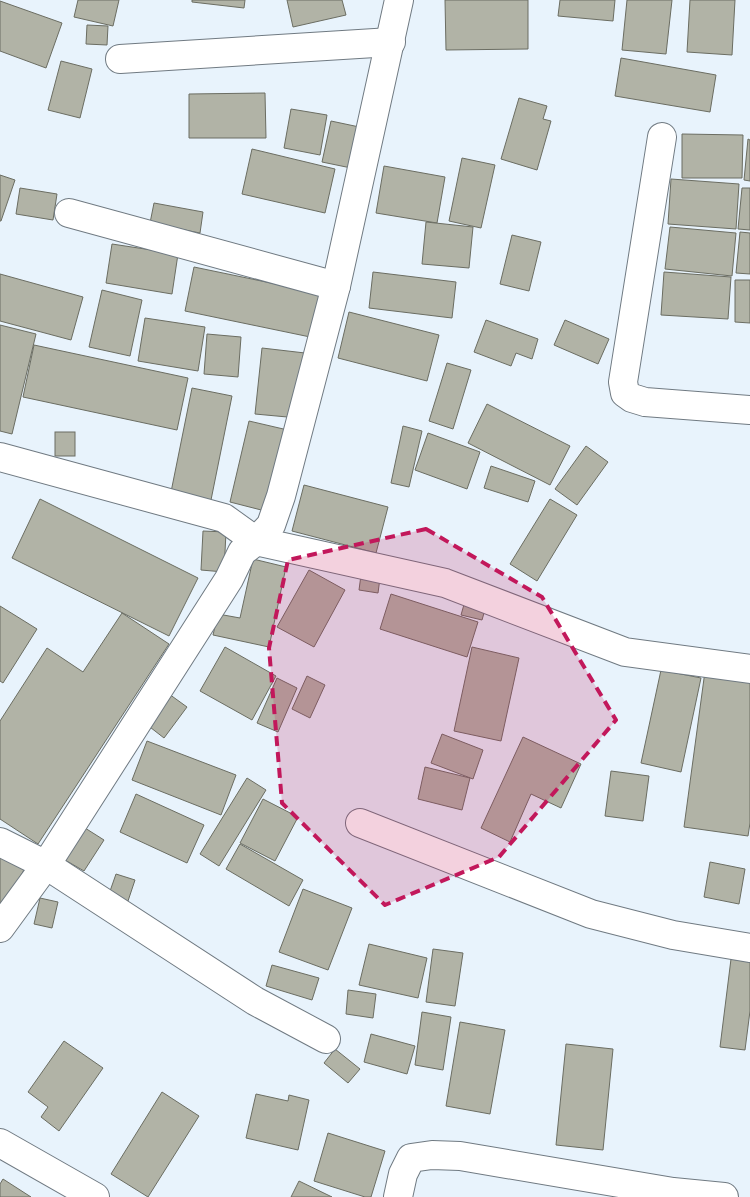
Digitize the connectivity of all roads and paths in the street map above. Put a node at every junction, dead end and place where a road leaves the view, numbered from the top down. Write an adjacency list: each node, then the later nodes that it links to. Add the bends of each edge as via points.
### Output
1 (399, 0): 2 (street)
2 (391, 42): 3 (street); 6 (street)
3 (120, 59)
4 (662, 137): 7 (street, via 623,382 625,393 645,402)
5 (69, 213): 6 (street)
6 (336, 286): 9 (street, via 282,496 271,525)
7 (750, 410)
8 (2, 461): 9 (street, via 224,518)
9 (256, 540): 10 (street, via 445,583 625,652); 13 (street, via 242,552 229,579)
10 (750, 669)
11 (360, 823): 15 (street, via 590,914 673,935)
12 (0, 842): 13 (street)
13 (46, 865): 14 (street); 16 (street, via 255,1001)
14 (0, 928)
15 (750, 948)
16 (326, 1039)
17 (0, 1143): 19 (street)
18 (673, 1194): 20 (street, via 460,1156 432,1155 411,1158 403,1174); 21 (street)
19 (95, 1197)
20 (398, 1197)
21 (724, 1197)

